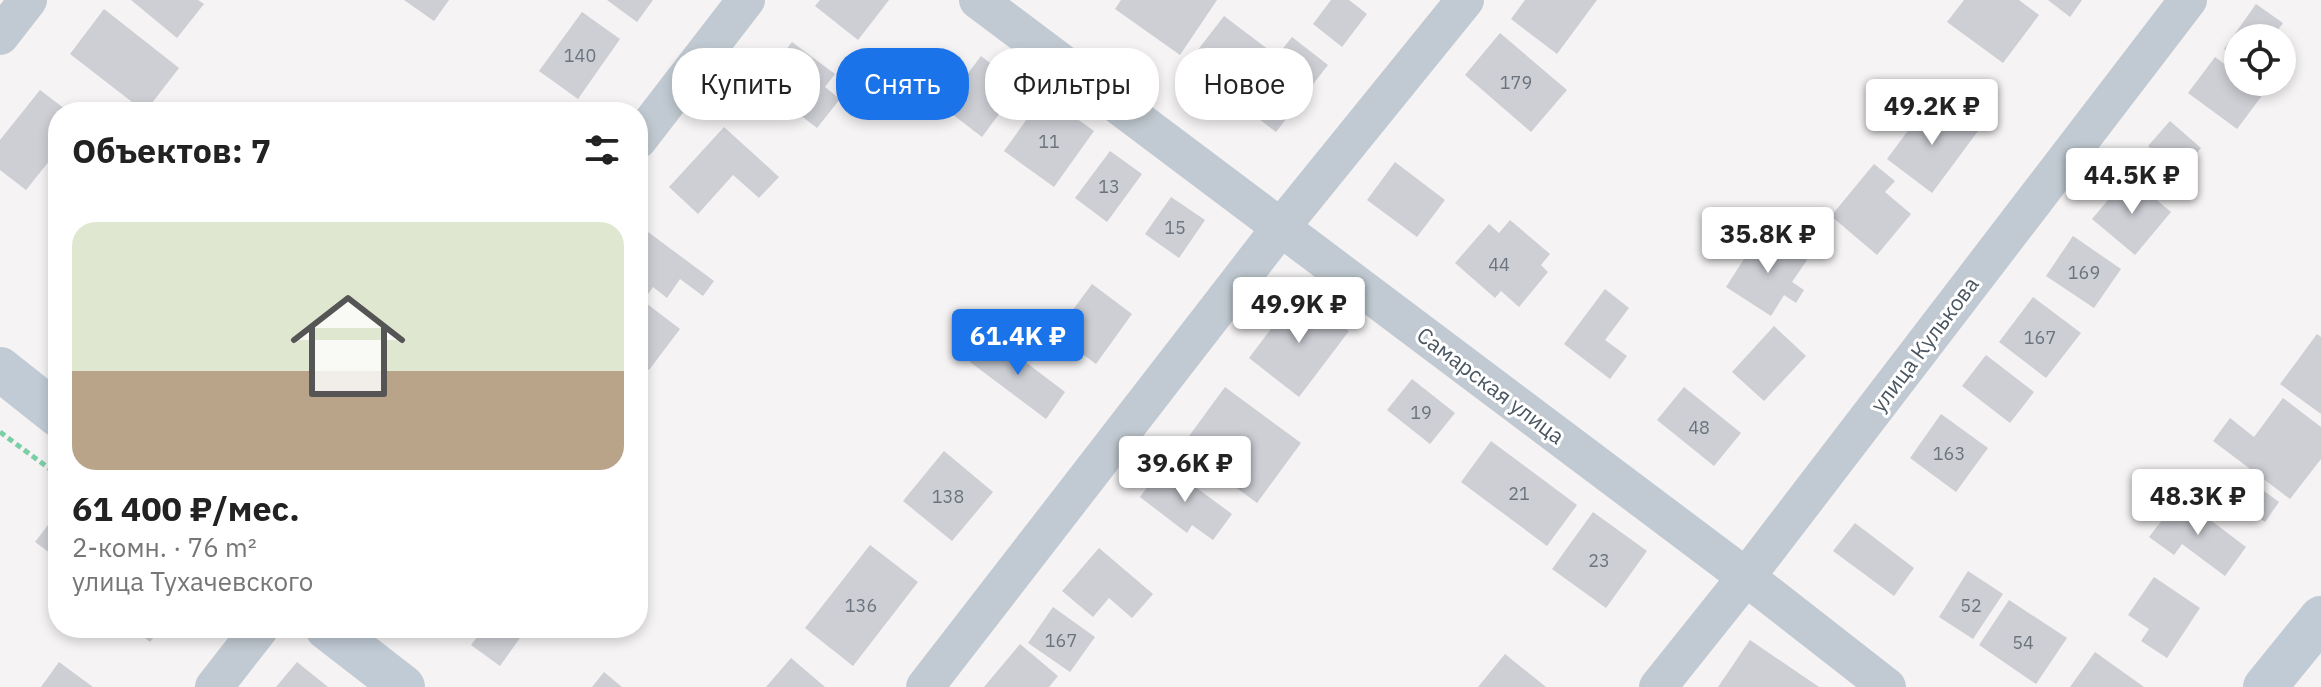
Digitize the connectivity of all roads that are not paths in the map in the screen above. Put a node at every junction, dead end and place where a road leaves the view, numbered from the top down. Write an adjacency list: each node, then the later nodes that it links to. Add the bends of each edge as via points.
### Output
1 (28, 0): 6 (street)
2 (746, 0): 7 (street)
3 (978, 0): 8 (street, Самарская улица)
4 (1465, 0): 8 (street)
5 (2188, 0): 11 (street, улица Кулькова)
6 (0, 36)
7 (648, 127)
8 (1281, 227): 11 (street, Самарская улица); 17 (street)
9 (0, 369): 10 (main road)
10 (48, 407)
11 (1746, 577): 18 (street, улица Кулькова); 19 (street, Самарская улица)
12 (2321, 618): 20 (main road)
13 (252, 638): 15 (street)
14 (340, 638): 16 (main road)
15 (214, 687)
16 (403, 687)
17 (925, 687)
18 (1658, 687)
19 (1887, 687)
20 (2265, 687)

